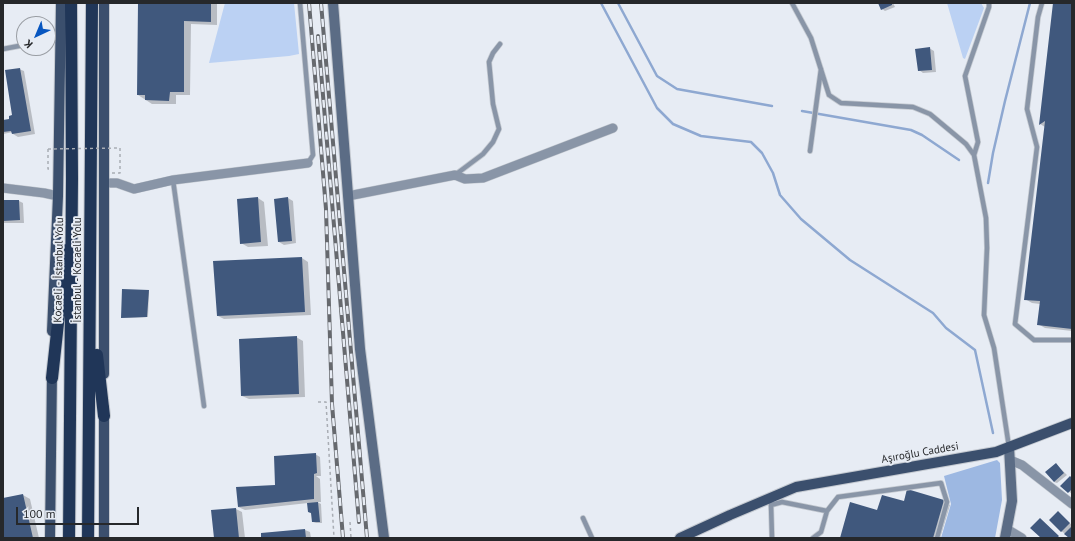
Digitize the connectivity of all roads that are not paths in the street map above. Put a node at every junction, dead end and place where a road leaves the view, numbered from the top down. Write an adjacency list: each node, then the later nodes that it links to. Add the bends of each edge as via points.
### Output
1 (61, 3): 10 (main road)
2 (71, 3): 26 (highway, Kocaeli - İstanbul Yolu)
3 (92, 3): 27 (highway, İstanbul - Kocaeli Yolu)
4 (104, 3): 22 (main road)
5 (300, 3): 19 (lane, via 313,155)
6 (333, 3): 25 (main road)
7 (792, 3): 15 (lane, via 811,38)
8 (988, 3): 18 (lane, via 989,7 965,76 978,142)
9 (1042, 3): 28 (lane, via 1027,109 1037,147 1015,324 1034,340)
10 (61, 38): 11 (lane); 24 (main road)
11 (56, 39)
12 (500, 44): 20 (lane, via 489,62 493,104 499,129 483,154)
13 (16, 47): 14 (lane)
14 (3, 49)
15 (821, 69): 17 (lane); 18 (lane, via 829,95 841,103 917,108 943,124 966,144)
16 (613, 128): 20 (street, via 483,178 465,179)
17 (810, 151)
18 (974, 156): 33 (lane, via 986,218 984,315 994,348)
19 (308, 163): 21 (street)
20 (455, 175): 25 (street)
21 (173, 180): 22 (street, via 134,188 117,183); 30 (lane)
22 (104, 183): 31 (main road)
23 (3, 188): 24 (street)
24 (58, 196): 29 (main road)
25 (348, 196): 44 (main road, via 360,349)
26 (72, 211): 29 (highway, via 63,263); 41 (highway, Kocaeli - İstanbul Yolu)
27 (91, 304): 31 (highway); 42 (highway, İstanbul - Kocaeli Yolu)
28 (1072, 340)
29 (52, 378): 40 (main road)
30 (204, 406)
31 (104, 416): 43 (main road)
32 (1072, 423): 33 (main road, Aşıroğlu Caddesi)
33 (1008, 447): 34 (main road); 36 (main road, Aşıroğlu Caddesi, via 996,452 796,487)
34 (1010, 460): 35 (street); 39 (main road, via 1012,501)
35 (1071, 501)
36 (770, 502): 37 (lane); 46 (main road, Aşıroğlu Caddesi, via 730,515); 47 (lane)
37 (827, 511): 48 (lane, via 821,532); 49 (lane, via 838,497 941,483 947,502)
38 (583, 518): 45 (lane)
39 (1006, 533): 50 (street)
40 (50, 538)
41 (69, 538)
42 (88, 538)
43 (104, 538)
44 (384, 538)
45 (592, 538)
46 (680, 538)
47 (772, 538)
48 (813, 538)
49 (937, 538)
50 (1022, 538)

